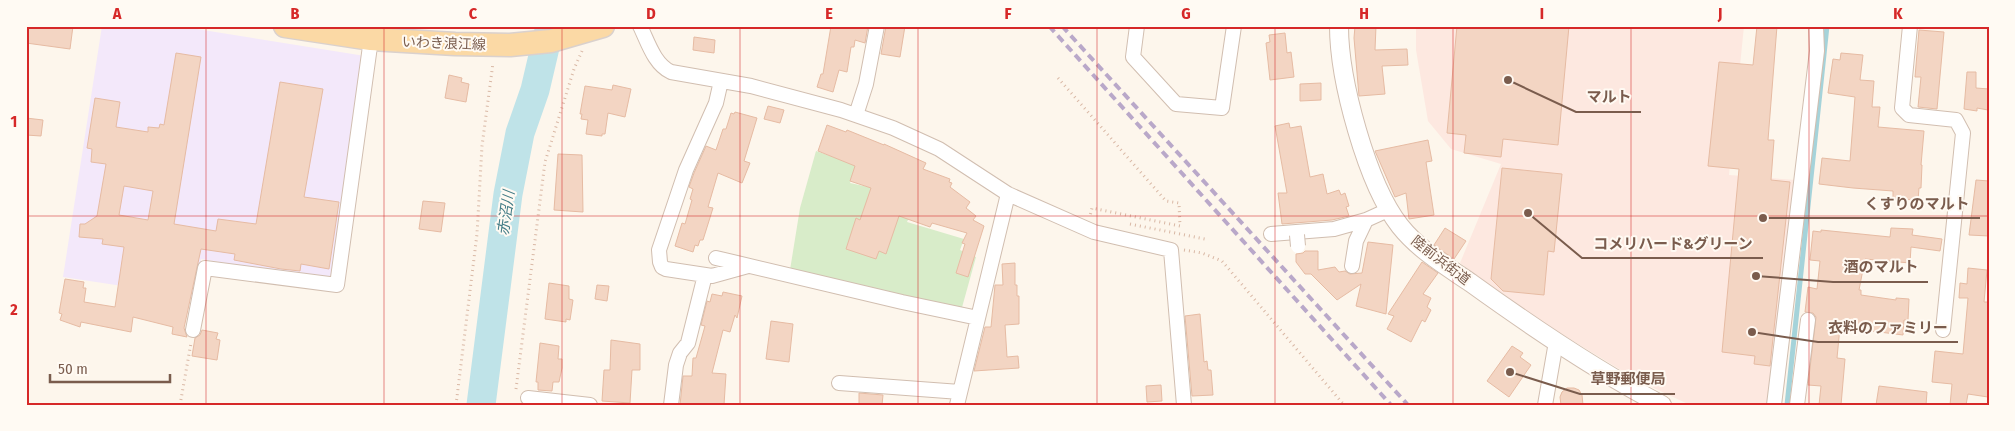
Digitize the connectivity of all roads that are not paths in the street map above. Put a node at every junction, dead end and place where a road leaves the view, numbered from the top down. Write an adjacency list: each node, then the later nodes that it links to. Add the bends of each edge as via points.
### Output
1 (285, 26): 10 (main road, いわき浪江線)
2 (640, 26): 11 (street, via 657,61 666,70)
3 (876, 26): 12 (street, via 866,84)
4 (1137, 26): 5 (street, via 1133,57 1176,104 1222,108)
5 (1234, 26)
6 (1339, 26): 14 (street, 陸前浜街道, via 1348,93 1371,170)
7 (1816, 26): 34 (street, via 1818,51)
8 (1910, 26): 24 (street, via 1902,108 1909,115 1956,120 1963,132)
9 (593, 30): 10 (main road, いわき浪江線, via 551,41 505,45)
10 (371, 39): 23 (street, via 337,285 205,268)
11 (721, 81): 12 (street); 20 (street, via 716,103 686,170 659,250 662,267)
12 (856, 115): 13 (street, via 939,148)
13 (1008, 194): 21 (street); 31 (street, via 1086,229 1171,250)
14 (1388, 210): 15 (street); 25 (street, 陸前浜街道, via 1417,245)
15 (1366, 220): 16 (street, via 1297,238); 19 (street, via 1356,241)
16 (1271, 234)
17 (716, 258): 18 (street)
18 (748, 266): 20 (street); 21 (street)
19 (1352, 266)
20 (705, 275): 30 (street, via 688,343 676,365)
21 (978, 318): 28 (street)
22 (1808, 320): 35 (street)
23 (193, 330)
24 (1943, 330)
25 (1556, 342): 32 (street); 33 (street, 陸前浜街道)
26 (839, 383): 28 (street)
27 (522, 397): 29 (street)
28 (958, 398)
29 (590, 405)
30 (672, 405)
31 (1184, 405)
32 (1545, 405)
33 (1662, 405)
34 (1774, 405)
35 (1797, 405)

